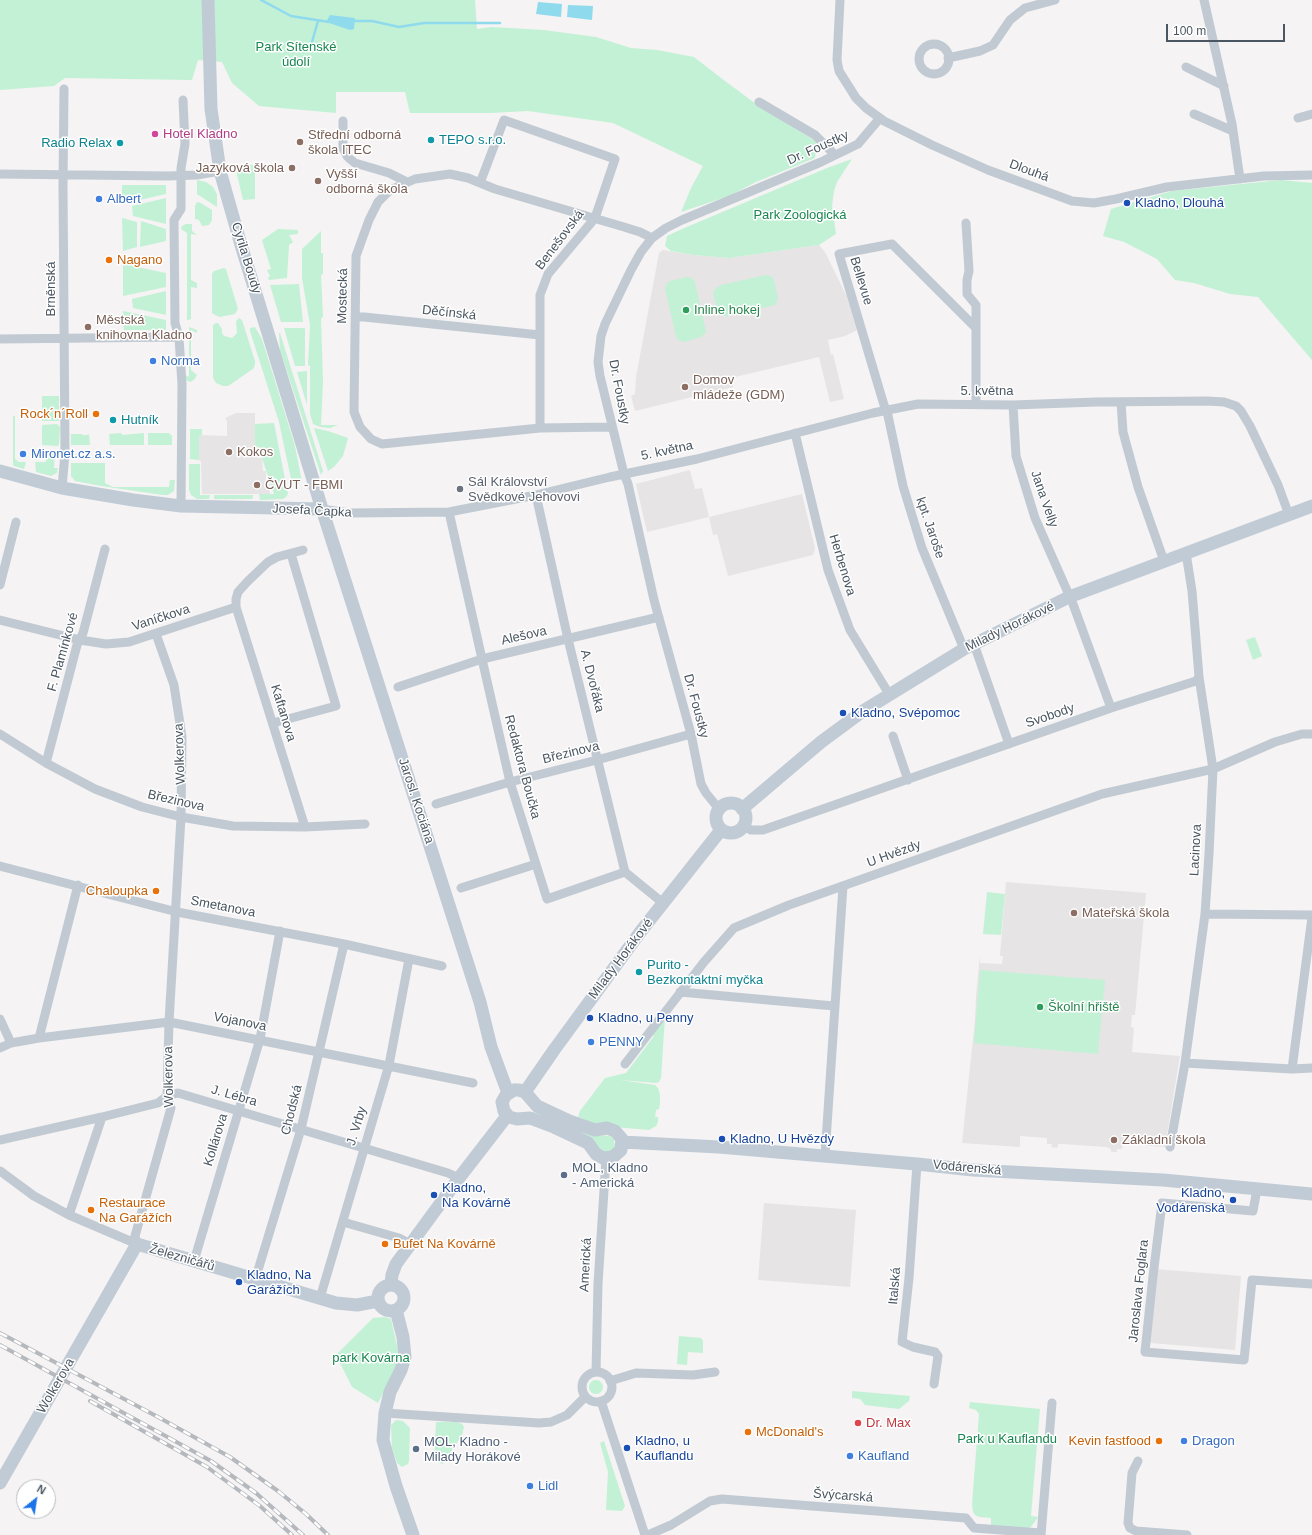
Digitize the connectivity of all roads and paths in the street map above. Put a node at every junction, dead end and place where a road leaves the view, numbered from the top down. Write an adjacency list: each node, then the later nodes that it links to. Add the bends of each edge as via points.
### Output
1 (208, 0): 18 (street, Cyrila Boudy, via 211,110)
2 (840, 0): 13 (street, Dlouhá, via 837,60 839,71 856,98)
3 (1055, 0): 5 (street, via 1025,8 1010,20 993,45 980,51)
4 (1204, 0): 7 (street)
5 (948, 58)
6 (1186, 67): 7 (street)
7 (1224, 86): 16 (street)
8 (64, 89): 20 (street, Brněnská)
9 (183, 100): 22 (street, via 185,144)
10 (759, 102): 17 (street, via 815,135)
11 (1194, 114): 16 (street)
12 (1312, 114): 14 (street)
13 (880, 118): 17 (street, Dr. Foustky, via 858,144); 23 (street, Dlouhá, via 988,170 1072,201 1094,203 1167,187)
14 (1298, 118)
15 (343, 121): 24 (street, via 343,148 350,159)
16 (1233, 131): 23 (street)
17 (835, 156): 28 (street, Dr. Foustky, via 682,220)
18 (220, 171): 22 (street); 48 (street, Cyrila Boudy)
19 (0, 174): 20 (street)
20 (63, 174): 22 (street); 32 (street, Brněnská)
21 (1312, 175): 23 (street, Dlouhá)
22 (181, 176): 33 (street, via 181,209 174,220 175,323)
23 (1240, 179)
24 (407, 182): 25 (street, Mostecká, via 450,174); 29 (street, Mostecká, via 390,190 378,202 364,232 356,256)
25 (480, 183): 26 (street, Mostecká); 26 (street, Benešovská, via 504,120 615,159)
26 (595, 218): 28 (street, Mostecká); 31 (street, Benešovská, via 548,274 540,295)
27 (966, 223): 30 (street, via 969,271 967,294 976,305)
28 (652, 238): 39 (street, Dr. Foustky, via 641,252 622,288 605,324 600,342 598,362)
29 (355, 317): 31 (street, Děčínská); 40 (street, Mostecká, via 354,412 360,427 371,439 382,444)
30 (975, 327): 36 (street); 38 (street, Bellevue, via 892,244 839,254)
31 (540, 335): 40 (street, Benešovská)
32 (64, 338): 33 (street); 34 (street); 44 (street, Brněnská, via 65,453)
33 (179, 338): 46 (street, via 182,385 179,452)
34 (0, 339)
35 (1121, 402): 37 (street, 5. května); 50 (street, 5. května, via 1207,401 1236,406 1250,426); 56 (street, via 1123,432 1138,487)
36 (976, 404): 37 (street, 5. května); 38 (street, 5. května, via 918,404)
37 (1013, 405): 58 (street, Jana Velly, via 1016,456 1036,518)
38 (887, 410): 41 (street, 5. května); 65 (street, kpt. Jaroše, via 903,486 922,548)
39 (612, 427): 40 (street, Mostecká); 43 (street, Dr. Foustky)
40 (540, 428)
41 (795, 433): 43 (street, 5. května, via 697,459); 69 (street, Herbenova, via 828,570 850,630)
42 (0, 471): 44 (street, Josefa Čapka)
43 (624, 474): 45 (street, Josefa Čapka); 60 (street, Dr. Foustky)
44 (62, 488): 46 (street, Josefa Čapka)
45 (536, 495): 49 (street, Josefa Čapka); 63 (street, A. Dvořáka)
46 (181, 506): 48 (street, Josefa Čapka)
47 (1312, 506): 50 (street, Milady Horákové)
48 (322, 509): 49 (street, Josefa Čapka, via 349,514); 120 (street, Jarosl. Kociána)
49 (449, 512): 66 (street, Redaktora Boučka)
50 (1289, 515): 54 (street, Milady Horákové)
51 (16, 522): 57 (street)
52 (104, 549): 64 (street, F. Plamínkové)
53 (303, 550): 55 (street)
54 (1186, 553): 56 (street, Milady Horákové); 67 (street, Lacinova, via 1192,591)
55 (291, 554): 59 (street, via 268,562 248,581 238,592); 71 (street, via 336,706)
56 (1164, 561): 58 (street, Milady Horákové)
57 (0, 585)
58 (1069, 597): 65 (street, Milady Horákové); 70 (street, Jana Velly)
59 (236, 607): 62 (street, Vaníčkova); 71 (street, Kaftanova)
60 (659, 617): 63 (street, Alešova); 73 (street, Dr. Foustky)
61 (0, 620): 64 (street, Vaníčkova)
62 (156, 634): 64 (street, Vaníčkova, via 129,642 106,644); 85 (street, Wolkerova, via 174,685 182,737)
63 (568, 639): 66 (street, Alešova); 77 (street, A. Dvořáka)
64 (80, 640): 78 (street, F. Plamínkové)
65 (969, 647): 69 (street, Milady Horákové); 76 (street, kpt. Jaroše)
66 (482, 660): 68 (street, Alešova); 81 (street, Redaktora Boučka)
67 (1199, 677): 70 (street, Svobody, via 1196,681); 79 (street, Lacinova)
68 (398, 687)
69 (889, 694): 84 (street, Milady Horákové, via 821,742)
70 (1111, 708): 76 (street, Svobody)
71 (273, 723): 88 (street, Kaftanova)
72 (0, 734): 78 (street, Březinova)
73 (691, 734): 77 (street, Březinova); 83 (street, Dr. Foustky, via 701,784)
74 (1312, 734): 79 (street, U Hvězdy, via 1302,734 1275,742)
75 (893, 736): 80 (street)
76 (1010, 744): 80 (street, Svobody)
77 (597, 760): 81 (street, Březinova); 92 (street, A. Dvořáka)
78 (46, 763): 85 (street, Březinova, via 95,789 142,807)
79 (1213, 769): 94 (street, U Hvězdy, via 1102,794); 98 (street, Lacinova)
80 (908, 780): 87 (street, Svobody, via 763,830 751,830)
81 (510, 782): 82 (street, Březinova); 90 (street, Redaktora Boučka)
82 (436, 804)
83 (719, 809): 84 (street, via 723,805 733,803); 89 (street, via 716,822)
84 (742, 809): 87 (street, via 746,817)
85 (181, 817): 88 (street, Březinova, via 234,826); 97 (street, Wolkerova)
86 (365, 824): 88 (street, Březinova)
87 (744, 826): 89 (street, via 736,833)
88 (305, 827)
89 (721, 830): 96 (street, Milady Horákové)
90 (536, 864): 92 (street, Redaktora Boučka, via 547,899); 95 (street)
91 (0, 866): 93 (street, Smetanova)
92 (625, 872): 96 (street)
93 (78, 885): 97 (street, Smetanova); 108 (street)
94 (843, 886): 104 (street, U Hvězdy, via 734,928); 105 (street)
95 (462, 888)
96 (663, 903): 119 (street, Milady Horákové)
97 (176, 912): 100 (street, Smetanova); 107 (street, Wolkerova)
98 (1205, 914): 99 (street); 113 (street, Lacinova)
99 (1312, 916): 117 (street)
100 (280, 931): 101 (street, Smetanova); 109 (street, Kollárova)
101 (344, 944): 102 (street, Smetanova); 112 (street, Chodská)
102 (409, 959): 103 (street, Smetanova); 115 (street, J. Vrby)
103 (442, 966)
104 (680, 992): 105 (street); 114 (street, U Hvězdy)
105 (834, 1006): 130 (street)
106 (0, 1019): 110 (street)
107 (169, 1022): 108 (street, Vojanova); 109 (street, Vojanova); 121 (street, Wolkerova)
108 (40, 1038): 110 (street, Vojanova)
109 (260, 1039): 112 (street, Vojanova); 122 (street, Kollárova)
110 (11, 1043): 111 (street, Vojanova)
111 (0, 1048)
112 (320, 1051): 115 (street, Vojanova); 125 (street, Chodská)
113 (1185, 1062): 117 (street); 128 (street, Lacinova)
114 (625, 1064)
115 (389, 1066): 118 (street, Vojanova); 129 (street, J. Vrby)
116 (1312, 1068): 117 (street)
117 (1292, 1069)
118 (474, 1082)
119 (525, 1092): 120 (street, via 516,1090); 127 (street, via 537,1106 569,1121 595,1130 612,1129 619,1134)
120 (508, 1093): 123 (street, via 502,1105)
121 (167, 1096): 122 (street, J. Lébra, via 178,1093); 124 (street, J. Lébra, via 158,1103); 139 (street, Wolkerova, via 171,1108 135,1236)
122 (239, 1111): 125 (street, J. Lébra); 141 (street, Kollárova)
123 (507, 1116): 131 (street, via 514,1119 534,1119 554,1127 588,1144 598,1156); 134 (street)
124 (102, 1117): 126 (street, J. Lébra); 137 (street)
125 (301, 1129): 129 (street, J. Lébra); 142 (street, Chodská)
126 (0, 1140)
127 (622, 1142): 130 (street, Vodárenská); 131 (street, via 618,1154)
128 (1170, 1147)
129 (364, 1148): 134 (street, J. Lébra); 138 (street, J. Vrby)
130 (825, 1156): 132 (street, Vodárenská)
131 (606, 1159): 148 (street, Americká, via 598,1284)
132 (917, 1164): 135 (street, Vodárenská); 151 (street, Italská, via 902,1342 935,1352 938,1356)
133 (0, 1171): 137 (street, Železničářů, via 34,1196)
134 (459, 1178): 140 (street)
135 (1258, 1189): 136 (street, Vodárenská); 143 (street, Jaroslava Foglara, via 1253,1211 1162,1203 1145,1352 1244,1360 1252,1280)
136 (1312, 1194)
137 (69, 1215): 139 (street, Železničářů)
138 (343, 1222): 140 (street, via 399,1238); 145 (street, J. Vrby)
139 (137, 1244): 141 (street, Železničářů); 157 (street, Wolkerova)
140 (410, 1244): 144 (street, via 396,1264)
141 (194, 1261): 142 (street, Železničářů)
142 (255, 1280): 145 (street, Železničářů)
143 (1312, 1284)
144 (391, 1285): 146 (street, via 381,1290); 147 (street, via 400,1289 403,1296 401,1306)
145 (320, 1298): 146 (street, Železničářů, via 350,1305)
146 (378, 1301): 147 (street, via 386,1310)
147 (396, 1310): 155 (street, via 405,1357 390,1392)
148 (596, 1372): 150 (street, via 604,1374); 152 (street, via 588,1375 583,1381 582,1389)
149 (715, 1372): 150 (street, via 693,1375 636,1373)
150 (610, 1381): 153 (street, via 609,1394)
151 (934, 1384)
152 (586, 1397): 153 (street, via 593,1401); 155 (street, via 567,1415 551,1422)
153 (601, 1401): 160 (street)
154 (1052, 1403): 158 (street)
155 (385, 1413): 159 (street, via 383,1440)
156 (1138, 1461): 161 (street, via 1132,1473 1128,1523 1130,1528 1136,1531)
157 (0, 1483)
158 (1041, 1534): 160 (street, Švýcarská, via 974,1528 966,1518 722,1499 710,1501 670,1525)
159 (413, 1535)
160 (646, 1535)
161 (1187, 1535)

